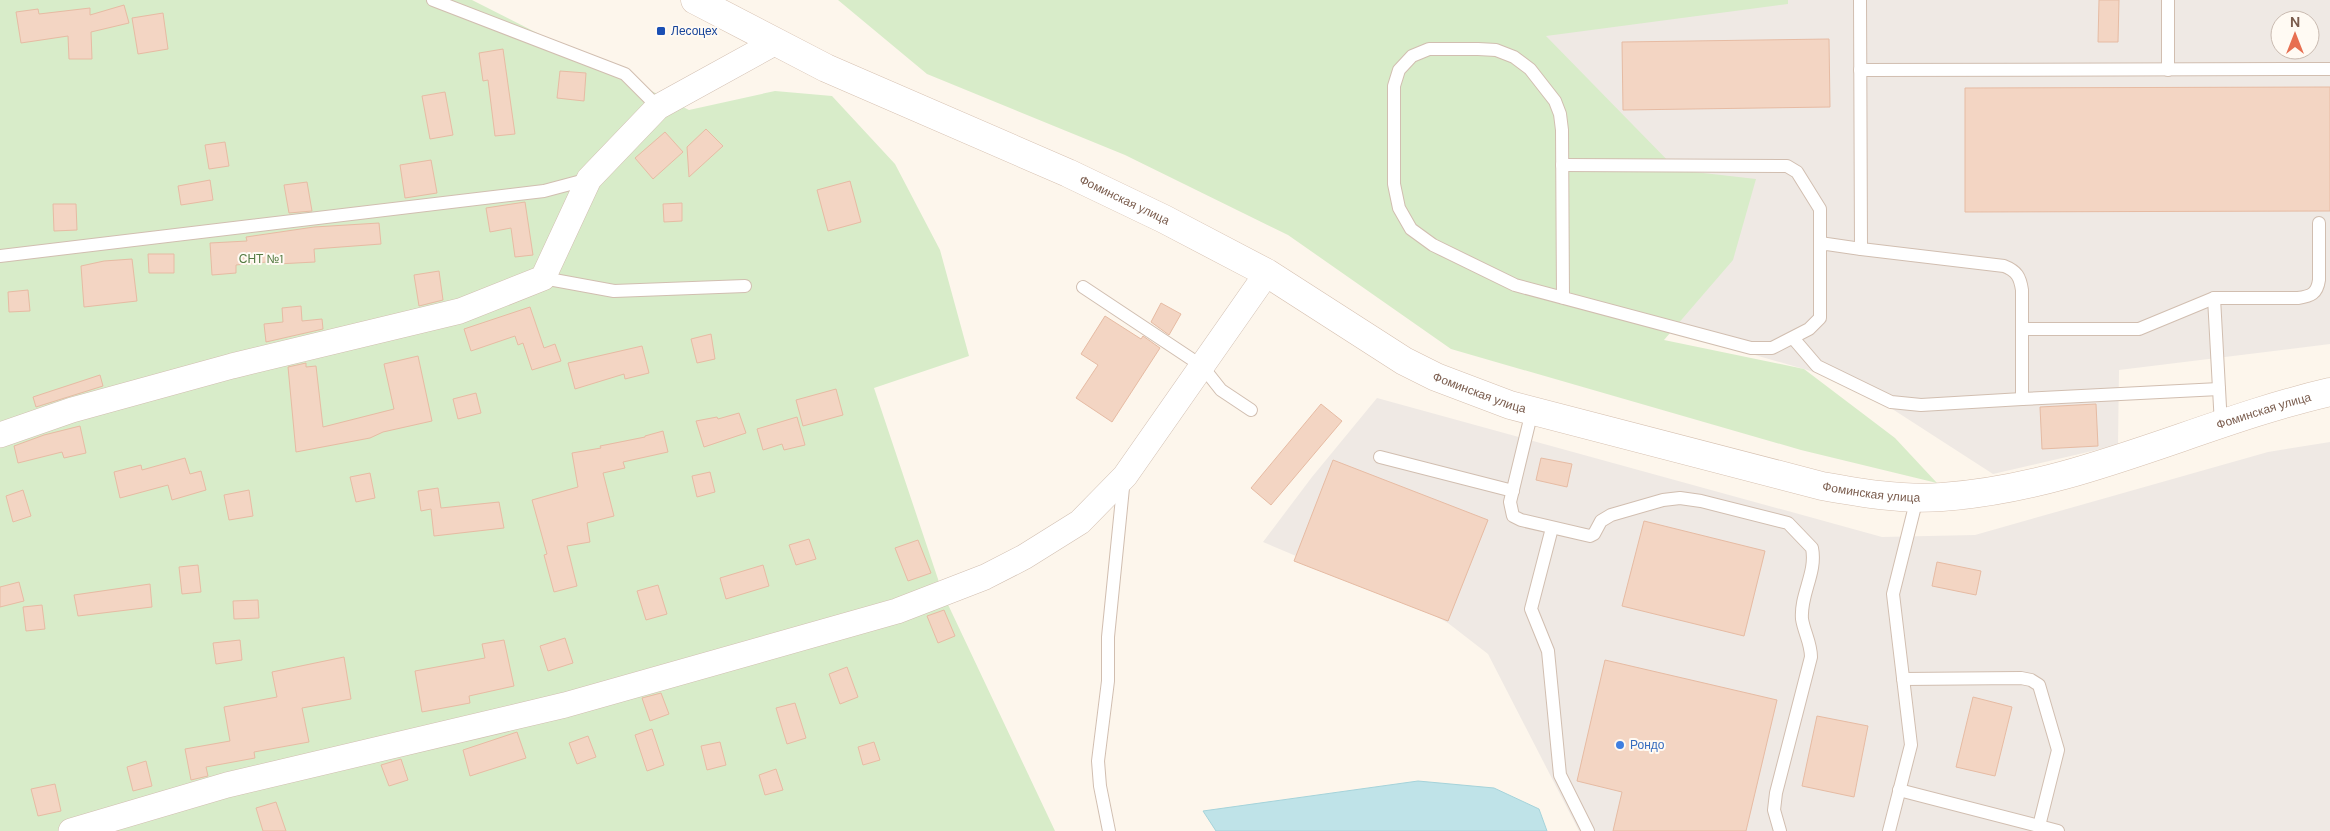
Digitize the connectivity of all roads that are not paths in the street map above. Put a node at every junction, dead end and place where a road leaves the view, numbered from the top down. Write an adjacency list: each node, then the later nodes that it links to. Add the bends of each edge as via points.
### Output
1 (433, 0): 9 (lane, via 625,74)
2 (695, 0): 5 (street, Фоминская улица)
3 (1860, 0): 7 (lane)
4 (2168, 0): 8 (lane)
5 (776, 42): 9 (street); 16 (street, Фоминская улица, via 826,68 1068,173)
6 (2330, 69): 8 (lane)
7 (1860, 70): 8 (lane); 14 (lane)
8 (2168, 70)
9 (658, 107): 11 (street)
10 (1562, 165): 13 (lane, via 1787,166 1797,172 1820,209); 20 (lane); 20 (lane, via 1562,130 1555,101 1530,69 1514,57 1496,50 1429,49 1412,56 1399,70 1394,86 1394,184 1399,208 1411,229 1433,245 1515,286)
11 (589, 178): 15 (lane, via 544,191); 17 (street)
12 (2319, 223): 21 (lane, via 2319,280 2318,289 2311,296)
13 (1820, 244): 14 (lane); 23 (lane, via 1820,318)
14 (1861, 248): 22 (lane, via 2004,266 2014,270 2020,279)
15 (0, 256)
16 (1267, 273): 24 (street); 29 (street, Фоминская улица, via 1404,361 1471,392)
17 (543, 278): 18 (lane, via 614,290); 31 (street, via 460,311 232,366 72,410)
18 (745, 286)
19 (1082, 287): 24 (lane)
20 (1563, 298): 23 (lane, via 1751,348 1772,348)
21 (2214, 298): 22 (lane, via 2139,329); 25 (lane)
22 (2022, 329): 27 (lane)
23 (1793, 338): 27 (lane, via 1817,366 1891,402 1921,405)
24 (1202, 366): 28 (lane, via 1221,390); 33 (street)
25 (2219, 389): 27 (lane); 30 (lane)
26 (2330, 392): 30 (street, Фоминская улица)
27 (2022, 399)
28 (1251, 410)
29 (1532, 412): 34 (lane); 35 (street, Фоминская улица, via 1822,486)
30 (2221, 425): 35 (street, Фоминская улица, via 2022,485)
31 (0, 435)
32 (1380, 457): 34 (lane)
33 (1125, 476): 40 (street, via 1080,522 1062,534 985,577 912,606 565,705 227,785); 41 (lane, via 1098,761)
34 (1512, 491): 36 (lane, via 1513,516)
35 (1917, 498): 37 (lane, via 1893,594)
36 (1552, 528): 42 (lane, via 1531,609 1548,651 1560,775); 43 (lane, via 1590,536 1601,521 1611,515 1680,498 1788,523 1812,548 1814,566 1802,619 1811,644 1811,657 1776,793 1774,810)
37 (1903, 679): 38 (lane, via 1911,745); 39 (lane, via 2021,678 2039,685 2058,750)
38 (1899, 790): 39 (lane); 44 (lane)
39 (2039, 826): 45 (lane)
40 (71, 831)
41 (1109, 831)
42 (1588, 831)
43 (1780, 831)
44 (1889, 831)
45 (2058, 831)

